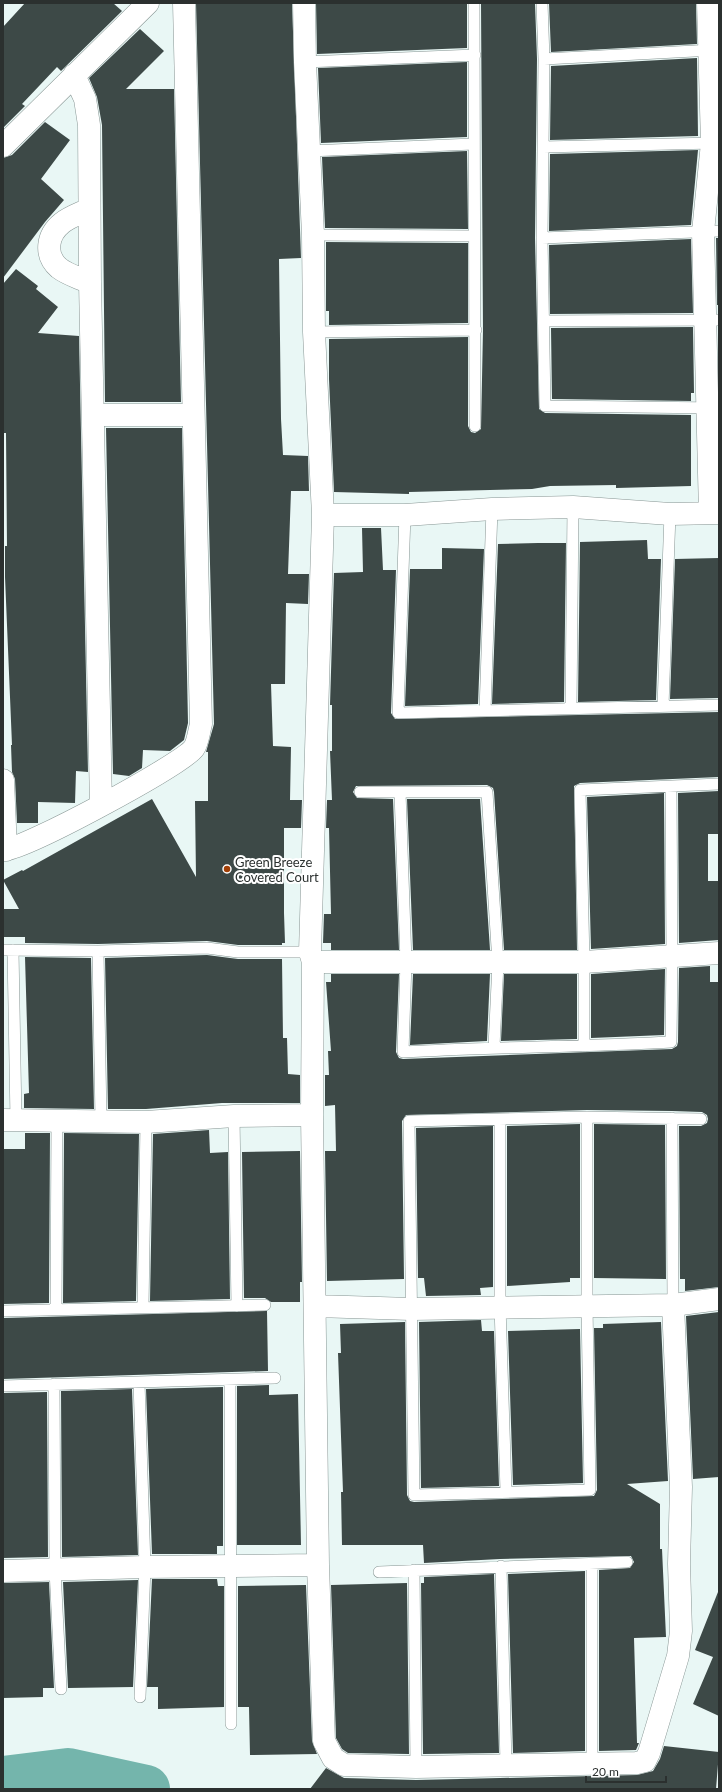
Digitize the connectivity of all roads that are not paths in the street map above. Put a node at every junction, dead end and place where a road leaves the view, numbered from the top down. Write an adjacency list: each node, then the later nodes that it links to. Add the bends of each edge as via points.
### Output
1 (148, 3): 11 (street)
2 (184, 3): 29 (street)
3 (304, 3): 10 (street)
4 (474, 3): 8 (lane)
5 (542, 3): 9 (lane)
6 (708, 3): 7 (street)
7 (714, 50): 9 (lane); 12 (street)
8 (475, 55): 10 (lane); 13 (lane)
9 (544, 59): 15 (lane)
10 (305, 62): 16 (street)
11 (74, 75): 14 (street); 17 (street, via 85,99 89,125)
12 (715, 143): 15 (lane); 18 (street)
13 (473, 144): 16 (lane); 20 (lane)
14 (3, 146)
15 (544, 147): 21 (lane)
16 (309, 151): 19 (street)
17 (89, 209): 22 (street); 22 (street, via 63,222 48,242 50,255 59,268)
18 (711, 232): 21 (lane); 23 (street)
19 (313, 236): 20 (lane); 26 (street)
20 (474, 236): 25 (lane)
21 (542, 238): 24 (lane)
22 (90, 283): 28 (street)
23 (712, 320): 24 (lane); 27 (street)
24 (544, 321): 27 (lane, via 545,406)
25 (476, 330): 26 (lane); 30 (lane)
26 (314, 332): 35 (street)
27 (713, 408): 33 (street)
28 (93, 415): 29 (street); 46 (street)
29 (193, 415): 46 (street, via 201,724 194,748 172,764)
30 (475, 426)
31 (573, 507): 32 (street); 34 (street); 39 (lane)
32 (492, 509): 36 (street); 40 (lane)
33 (715, 513): 34 (street)
34 (670, 514): 38 (lane)
35 (323, 515): 36 (street); 52 (street)
36 (405, 515): 40 (lane, via 398,713)
37 (719, 705): 38 (lane)
38 (662, 706): 39 (lane)
39 (571, 708): 40 (lane)
40 (485, 711)
41 (3, 780): 47 (street)
42 (719, 784): 43 (lane)
43 (671, 787): 51 (lane); 54 (lane, via 580,790)
44 (360, 792): 45 (lane)
45 (400, 792): 53 (lane); 55 (lane, via 487,792)
46 (101, 804): 47 (street, via 31,842)
47 (5, 850)
48 (8, 950): 49 (lane); 63 (lane)
49 (98, 951): 52 (lane, via 207,948); 65 (lane)
50 (719, 953): 51 (street)
51 (672, 956): 54 (street); 56 (lane, via 671,1042)
52 (312, 957): 53 (street); 58 (street)
53 (406, 962): 55 (street); 57 (lane, via 403,1052)
54 (584, 962): 55 (street); 56 (lane)
55 (498, 963): 57 (lane)
56 (584, 1046): 57 (lane)
57 (494, 1047)
58 (312, 1115): 59 (street); 73 (street)
59 (234, 1116): 67 (street); 72 (lane)
60 (588, 1117): 61 (lane); 66 (lane); 71 (lane)
61 (672, 1118): 62 (lane); 69 (lane)
62 (701, 1119)
63 (9, 1120): 64 (street)
64 (57, 1120): 65 (street); 77 (lane)
65 (101, 1120): 67 (street)
66 (500, 1120): 74 (lane); 76 (lane, via 409,1121)
67 (146, 1122): 75 (lane)
68 (719, 1299): 69 (street)
69 (673, 1304): 71 (street); 99 (street, via 680,1488 681,1631 678,1656 645,1761)
70 (265, 1305): 72 (lane)
71 (587, 1305): 74 (street); 84 (lane, via 590,1490)
72 (237, 1306): 75 (lane)
73 (316, 1306): 76 (street); 87 (street)
74 (500, 1306): 76 (street); 84 (lane)
75 (143, 1307): 77 (lane)
76 (412, 1309): 84 (lane, via 414,1494)
77 (56, 1310): 78 (lane)
78 (3, 1311)
79 (275, 1378): 80 (lane)
80 (230, 1380): 81 (lane); 88 (lane)
81 (139, 1382): 82 (lane); 90 (lane)
82 (54, 1384): 83 (lane); 91 (lane)
83 (3, 1386)
84 (506, 1491)
85 (627, 1562): 86 (lane)
86 (592, 1564): 89 (lane); 99 (lane)
87 (318, 1565): 88 (street); 100 (street, via 324,1741 333,1758 344,1765)
88 (231, 1566): 90 (street); 97 (lane)
89 (501, 1566): 92 (lane); 98 (lane)
90 (145, 1567): 91 (street); 96 (lane)
91 (55, 1570): 93 (street); 95 (lane)
92 (414, 1570): 94 (lane); 100 (lane)
93 (3, 1571)
94 (379, 1572)
95 (61, 1690)
96 (140, 1697)
97 (231, 1724)
98 (506, 1764): 99 (street); 100 (street)
99 (592, 1765)
100 (416, 1767)

